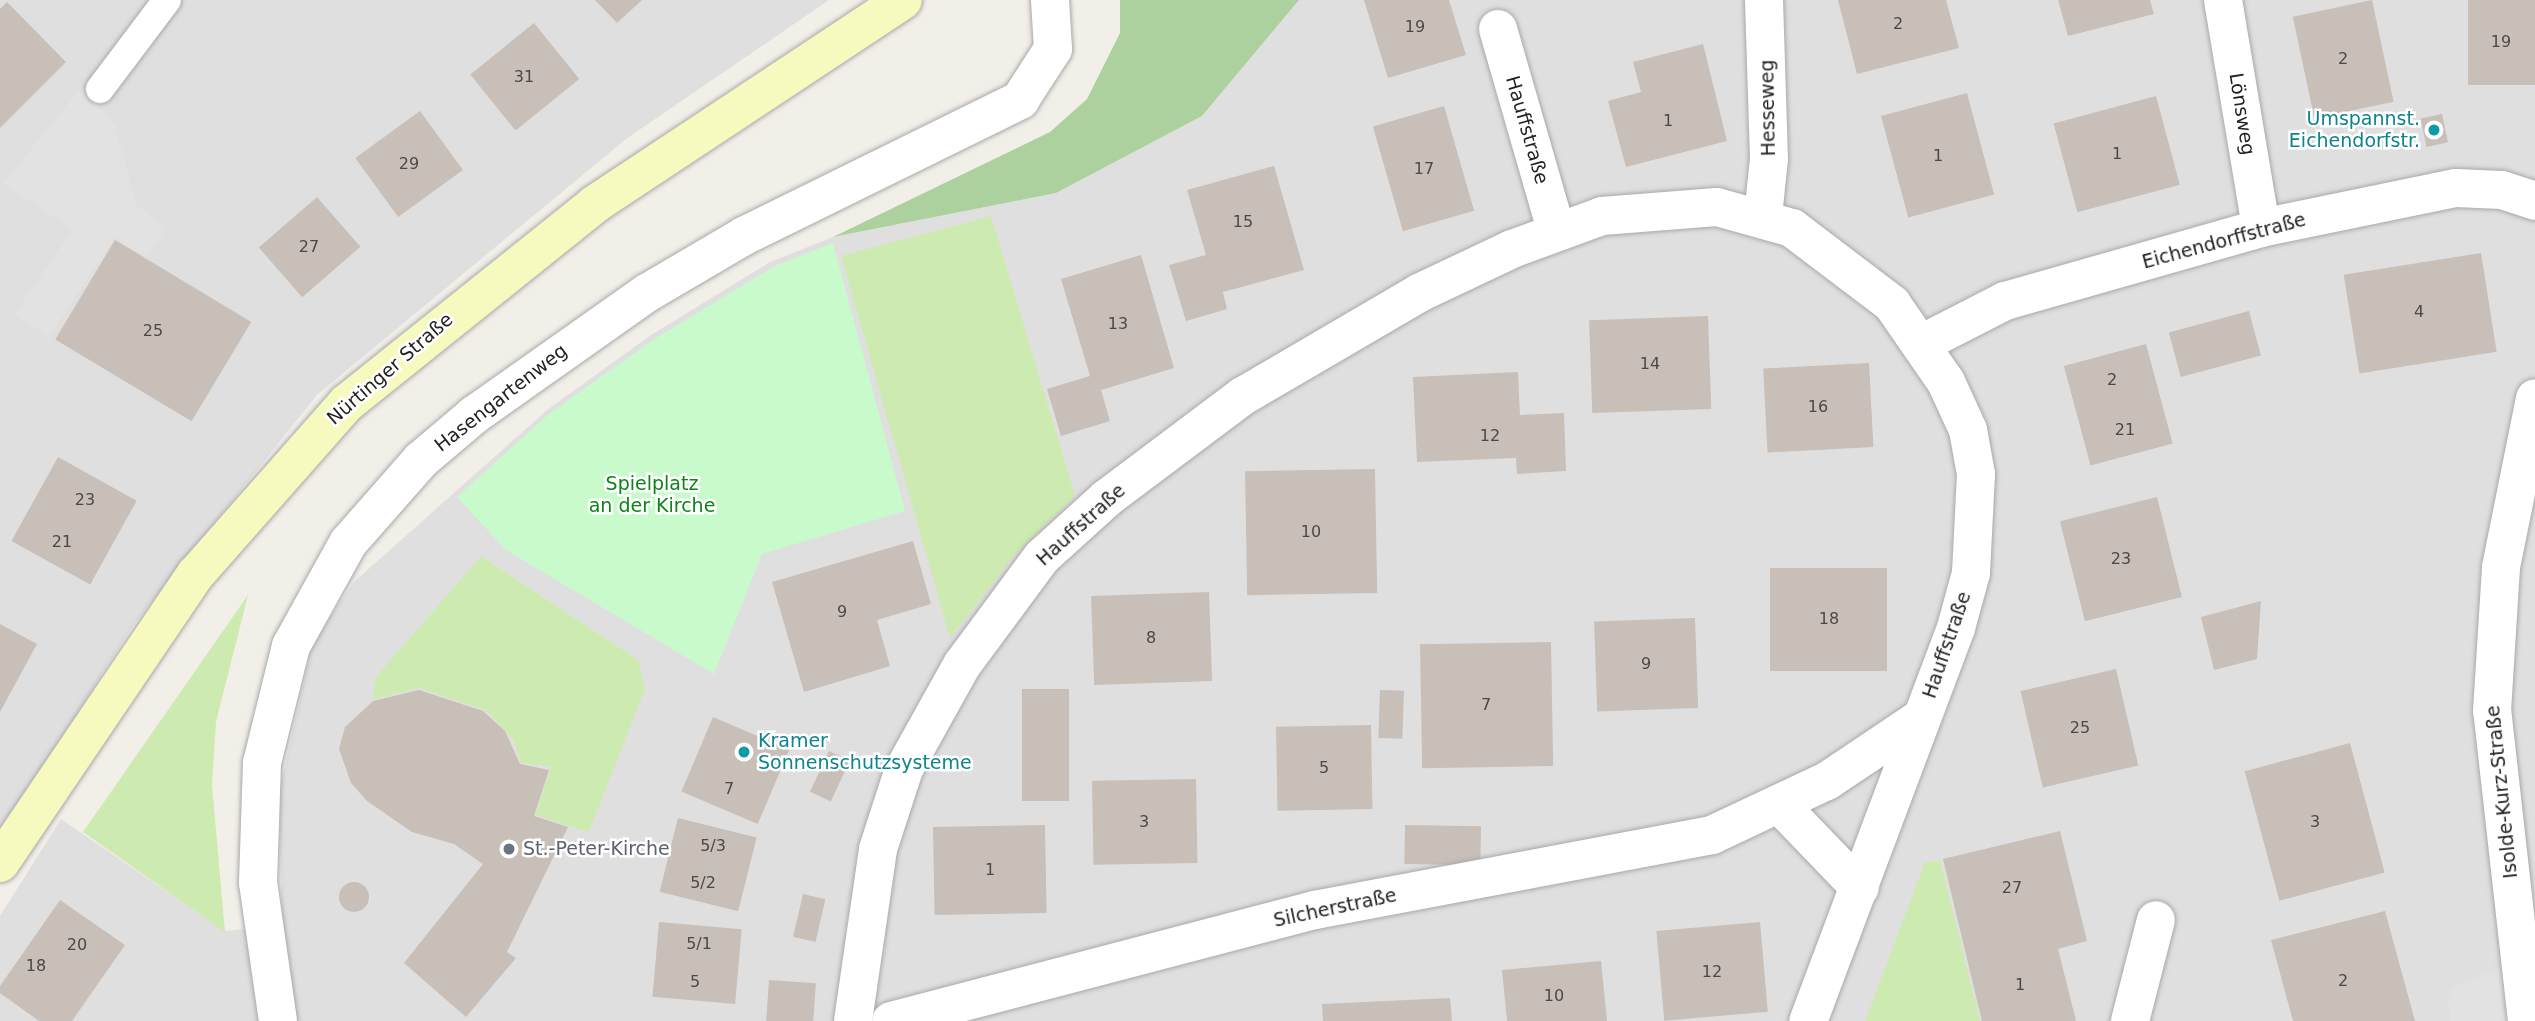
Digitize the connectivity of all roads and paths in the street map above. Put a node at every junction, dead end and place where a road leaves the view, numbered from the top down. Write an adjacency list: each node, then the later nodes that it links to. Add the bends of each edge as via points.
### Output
1 (167, 0): 7 (lane)
2 (903, 0): 17 (street, Nürtinger Straße, via 595,204 347,403 196,573)
3 (1050, 0): 20 (street, Hasengartenweg, via 1053,49 1020,100 744,236 647,293 474,415 421,460 348,543 291,646 262,763 258,883)
4 (1764, 0): 9 (street, Hesseweg, via 1769,159)
5 (2223, 0): 10 (street, Lönsweg)
6 (1498, 29): 11 (street, Hauffstraße)
7 (100, 89)
8 (2535, 201): 10 (street, Eichendorffstraße, via 2502,190 2456,188)
9 (1762, 216): 11 (street, Hauffstraße, via 1717,207 1654,210 1602,216); 12 (street, Hauffstraße, via 1856,271)
10 (2261, 228): 12 (street, Eichendorffstraße, via 2006,301)
11 (1556, 230): 21 (street, Hauffstraße, via 1419,293 1254,389 1107,498 1042,557 962,665 904,769 878,849)
12 (1923, 342): 14 (street, Hauffstraße, via 1968,430 1978,517 1956,628)
13 (2535, 398): 16 (street, Isolde-Kurz-Straße, via 2511,500 2494,636 2492,711)
14 (1921, 718): 15 (street, Silcherstraße); 18 (street, Hauffstraße)
15 (1780, 805): 18 (street); 22 (street, Silcherstraße, via 1712,835 1651,850 1315,910)
16 (2521, 862): 25 (street, Isolde-Kurz-Straße)
17 (0, 863)
18 (1860, 888): 23 (street, Hauffstraße)
19 (2156, 920): 24 (street)
20 (278, 1021)
21 (853, 1021)
22 (891, 1021)
23 (1808, 1021)
24 (2130, 1021)
25 (2527, 1021)

